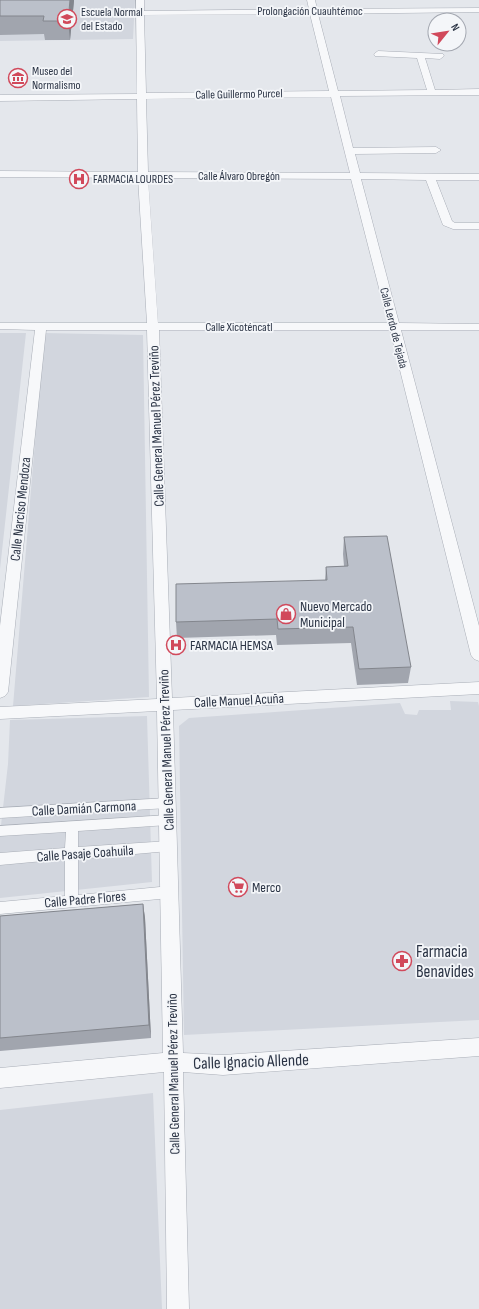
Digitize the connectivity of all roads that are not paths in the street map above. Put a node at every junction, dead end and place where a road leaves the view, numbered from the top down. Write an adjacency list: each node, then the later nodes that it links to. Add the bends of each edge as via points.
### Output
1 (140, 6): 2 (street, Prolongación Cuauhtémoc); 10 (street, Calle General Manuel Pérez Treviño)
2 (312, 6): 3 (street, Prolongación Cuauhtémoc); 8 (street, Calle Lerdo de Tejada)
3 (479, 10)
4 (378, 54): 5 (street)
5 (420, 55): 6 (street); 9 (street)
6 (440, 56)
7 (479, 92): 9 (street, Calle Guillermo Purcel)
8 (334, 93): 9 (street, Calle Guillermo Purcel); 10 (street, Calle Guillermo Purcel); 13 (street, Calle Lerdo de Tejada)
9 (432, 93)
10 (142, 96): 11 (street, Calle Guillermo Purcel); 15 (street, Calle General Manuel Pérez Treviño)
11 (0, 98)
12 (436, 150): 13 (street)
13 (349, 151): 16 (street, Calle Lerdo de Tejada)
14 (0, 174): 15 (street, Calle Álvaro Obregón)
15 (144, 176): 16 (street, Calle Álvaro Obregón); 24 (street, Calle General Manuel Pérez Treviño)
16 (355, 177): 17 (street, Calle Álvaro Obregón); 25 (street, Calle Lerdo de Tejada)
17 (430, 177): 18 (street, Calle Álvaro Obregón); 19 (street)
18 (479, 177)
19 (444, 216): 20 (street); 21 (street, via 450,225)
20 (472, 216)
21 (479, 226)
22 (0, 326): 23 (street, Calle Xicoténcatl)
23 (41, 326): 24 (street, Calle Xicoténcatl); 29 (street, Calle Narciso Mendoza)
24 (153, 327): 25 (street, Calle Xicoténcatl); 30 (street, Calle General Manuel Pérez Treviño)
25 (394, 327): 26 (street, Calle Xicoténcatl); 27 (street, Calle Lerdo de Tejada)
26 (479, 327)
27 (479, 655)
28 (479, 688): 30 (street, Calle Manuel Acuña)
29 (0, 692)
30 (164, 704): 31 (street, Calle Manuel Acuña); 32 (street, Calle General Manuel Pérez Treviño)
31 (0, 713)
32 (168, 803): 33 (street, Calle Damián Carmona); 34 (street, Calle General Manuel Pérez Treviño)
33 (0, 813)
34 (168, 820): 35 (street); 37 (street, Calle General Manuel Pérez Treviño)
35 (72, 827): 36 (street); 38 (street)
36 (0, 831)
37 (169, 846): 38 (street, Calle Pasaje Coahuila); 40 (street, Calle General Manuel Pérez Treviño)
38 (71, 855): 39 (street, Calle Pasaje Coahuila); 41 (street)
39 (0, 859)
40 (170, 892): 41 (street, Calle Padre Flores); 44 (street, Calle General Manuel Pérez Treviño)
41 (70, 900): 42 (street, Calle Padre Flores)
42 (0, 908)
43 (479, 1047): 44 (street, Calle Ignacio Allende, via 223,1065)
44 (173, 1062): 45 (street, Calle Ignacio Allende); 46 (street, Calle General Manuel Pérez Treviño)
45 (0, 1078)
46 (178, 1309)

